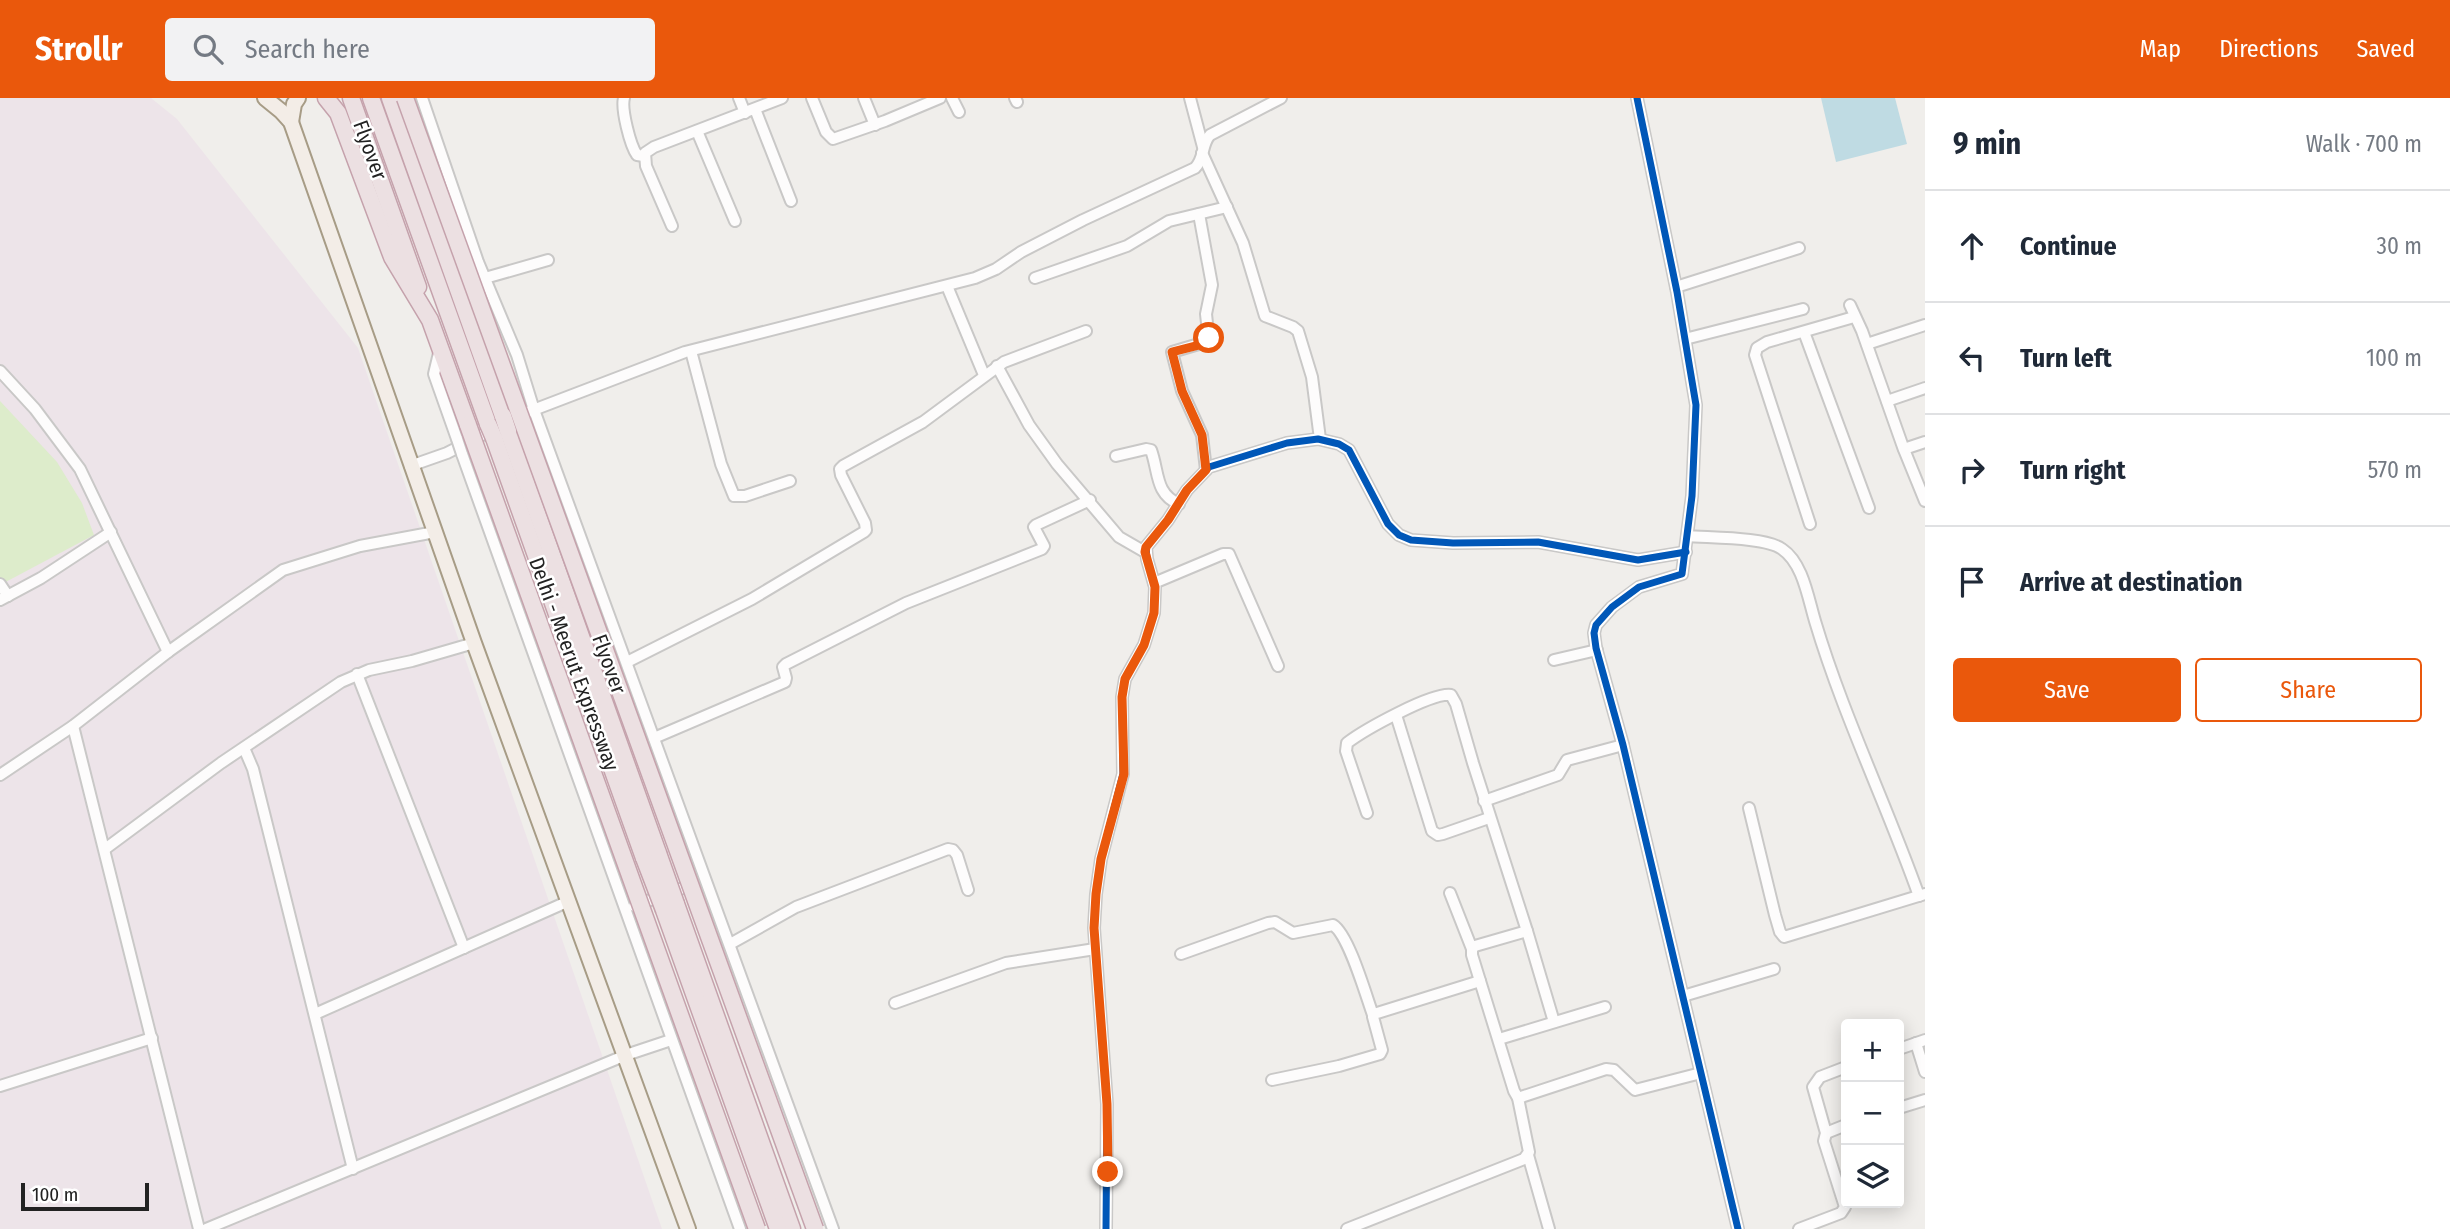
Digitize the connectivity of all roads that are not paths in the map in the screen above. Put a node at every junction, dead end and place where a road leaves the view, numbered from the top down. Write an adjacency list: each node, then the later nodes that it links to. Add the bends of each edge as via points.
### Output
1 (265, 98): 21 (main road)
2 (298, 98): 21 (main road)
3 (326, 98): 40 (highway, via 338,113 392,257)
4 (351, 98): 40 (highway, Flyover)
5 (372, 98): 54 (highway, Delhi - Meerut Expressway)
6 (390, 98): 54 (highway, Delhi - Meerut Expressway)
7 (405, 98): 141 (highway, Flyover, bridge)
8 (422, 98): 33 (street)
9 (624, 98): 25 (street, via 633,149)
10 (739, 98): 19 (street)
11 (782, 98): 19 (street)
12 (812, 98): 22 (street, via 826,132 834,139)
13 (864, 98): 22 (street)
14 (940, 98): 22 (street)
15 (952, 98): 20 (street)
16 (1190, 98): 24 (street)
17 (1281, 98): 24 (street, via 1210,135)
18 (1637, 98): 36 (street)
19 (750, 111): 23 (street); 26 (street)
20 (959, 112)
21 (291, 122): 59 (main road)
22 (875, 125)
23 (697, 131): 25 (street, via 648,150); 29 (street)
24 (1203, 150): 27 (street); 35 (street, via 1195,168 1040,241 987,273)
25 (644, 156): 30 (street)
26 (791, 201)
27 (1227, 207): 28 (street); 55 (street, via 1265,316 1298,331 1312,377)
28 (1199, 214): 34 (street, via 1169,221 1127,246); 60 (street, via 1212,285 1206,314 1209,341 1172,352 1182,391 1202,435)
29 (735, 221)
30 (672, 226)
31 (1799, 248): 36 (street)
32 (548, 260): 33 (street)
33 (485, 278): 53 (street)
34 (1035, 278)
35 (947, 286): 47 (street); 50 (street)
36 (1676, 287): 44 (street)
37 (1850, 305): 39 (street)
38 (1803, 309): 44 (street)
39 (1854, 317): 43 (street); 45 (street)
40 (430, 320): 46 (highway)
41 (1925, 326): 45 (street)
42 (1086, 331): 48 (street)
43 (1804, 332): 65 (street); 66 (street, via 1767,342 1755,355)
44 (1685, 339): 69 (street, via 1696,413)
45 (1867, 344): 52 (street)
46 (440, 349): 95 (street, bridge, via 434,374); 138 (highway, bridge)
47 (691, 351): 53 (street); 61 (street, via 734,496)
48 (997, 366): 50 (street); 62 (street, via 1035,435)
49 (0, 371): 68 (street, via 80,469)
50 (984, 374): 79 (street, via 922,422 840,469 866,530 774,587)
51 (1925, 388): 52 (street)
52 (1887, 401): 57 (street)
53 (534, 410): 59 (street); 79 (street)
54 (498, 427): 100 (highway, Delhi - Meerut Expressway, bridge)
55 (1320, 439): 60 (street, via 1287,443); 71 (street, via 1349,450 1388,524 1411,540 1538,542 1633,559)
56 (1925, 442): 57 (street)
57 (1904, 449): 63 (street)
58 (1116, 456): 64 (street, via 1151,450 1162,492)
59 (411, 466): 67 (main road)
60 (1206, 470): 64 (street)
61 (790, 481)
62 (1090, 500): 70 (street, via 1119,537); 84 (street, via 1036,524 1042,549 906,603 786,664 785,682)
63 (1925, 501)
64 (1178, 504): 70 (street)
65 (1868, 508)
66 (1810, 524)
67 (435, 531): 75 (main road); 77 (street, via 360,546 284,570)
68 (111, 532): 74 (street); 77 (street)
69 (1687, 536): 71 (street); 98 (street, via 1769,543 1783,549 1796,565 1851,727)
70 (1145, 552): 72 (street)
71 (1686, 552): 76 (street, via 1682,574 1639,587 1606,613 1595,629)
72 (1154, 583): 80 (street, via 1229,554); 105 (street, via 1152,624 1125,679 1122,697 1124,774 1101,859)
73 (0, 584): 74 (street)
74 (4, 598)
75 (474, 643): 81 (street); 99 (main road)
76 (1597, 650): 78 (street); 85 (street)
77 (168, 652): 83 (street)
78 (1554, 660)
79 (627, 662): 84 (street)
80 (1278, 666)
81 (357, 674): 86 (street); 104 (street)
82 (1396, 715): 88 (street, via 1451,695); 90 (street, via 1353,738 1346,748); 91 (street, via 1432,831 1443,834)
83 (73, 726): 87 (street); 92 (street)
84 (654, 738): 93 (street)
85 (1623, 745): 88 (street, via 1567,760 1558,775); 110 (street)
86 (244, 748): 92 (street); 113 (street)
87 (0, 775)
88 (1485, 801): 91 (street)
89 (1749, 808): 98 (street, via 1784,937)
90 (1367, 813)
91 (1489, 817): 102 (street)
92 (105, 849): 116 (street)
93 (697, 856): 94 (street); 95 (street)
94 (706, 880): 101 (street); 103 (street)
95 (616, 885): 101 (street)
96 (968, 890): 103 (street, via 957,855 948,849 796,907)
97 (1450, 893): 106 (street)
98 (1922, 895)
99 (569, 901): 104 (street); 121 (main road)
100 (670, 907): 139 (highway, Delhi - Meerut Expressway); 140 (highway, Delhi - Meerut Expressway)
101 (625, 909): 118 (street)
102 (1527, 931): 106 (street); 115 (street)
103 (730, 944): 142 (street)
104 (464, 948): 113 (street)
105 (1095, 949): 111 (street, via 1006,963); 143 (street, via 1107,1104)
106 (1472, 949): 109 (street)
107 (1181, 954): 114 (street, via 1268,923 1275,922 1293,933 1333,925 1348,947)
108 (1774, 969): 110 (street)
109 (1480, 981): 114 (street); 117 (street)
110 (1683, 996): 124 (street)
111 (895, 1003)
112 (1605, 1007): 115 (street)
113 (315, 1014): 133 (street)
114 (1373, 1015): 125 (street, via 1380,1054)
115 (1554, 1022): 117 (street)
116 (152, 1038): 126 (street); 134 (street)
117 (1499, 1039): 127 (street)
118 (671, 1040): 121 (street); 137 (street)
119 (1921, 1041): 120 (street); 123 (street)
120 (1904, 1047)
121 (626, 1055): 133 (street); 136 (main road)
122 (1841, 1070): 131 (street, via 1814,1083)
123 (1925, 1072)
124 (1701, 1073): 127 (street, via 1635,1090 1614,1070 1606,1069); 146 (street)
125 (1272, 1080)
126 (0, 1086)
127 (1518, 1098): 132 (street)
128 (1925, 1100): 129 (street)
129 (1904, 1106)
130 (1841, 1127): 131 (street)
131 (1826, 1133): 147 (street, via 1824,1141 1846,1207)
132 (1528, 1155): 144 (street); 145 (street)
133 (354, 1169): 135 (street)
134 (199, 1229)
135 (206, 1229)
136 (688, 1229)
137 (740, 1229)
138 (757, 1229)
139 (778, 1229)
140 (792, 1229)
141 (815, 1229)
142 (833, 1229)
143 (1106, 1229)
144 (1347, 1229)
145 (1549, 1229)
146 (1738, 1229)
147 (1799, 1229)

